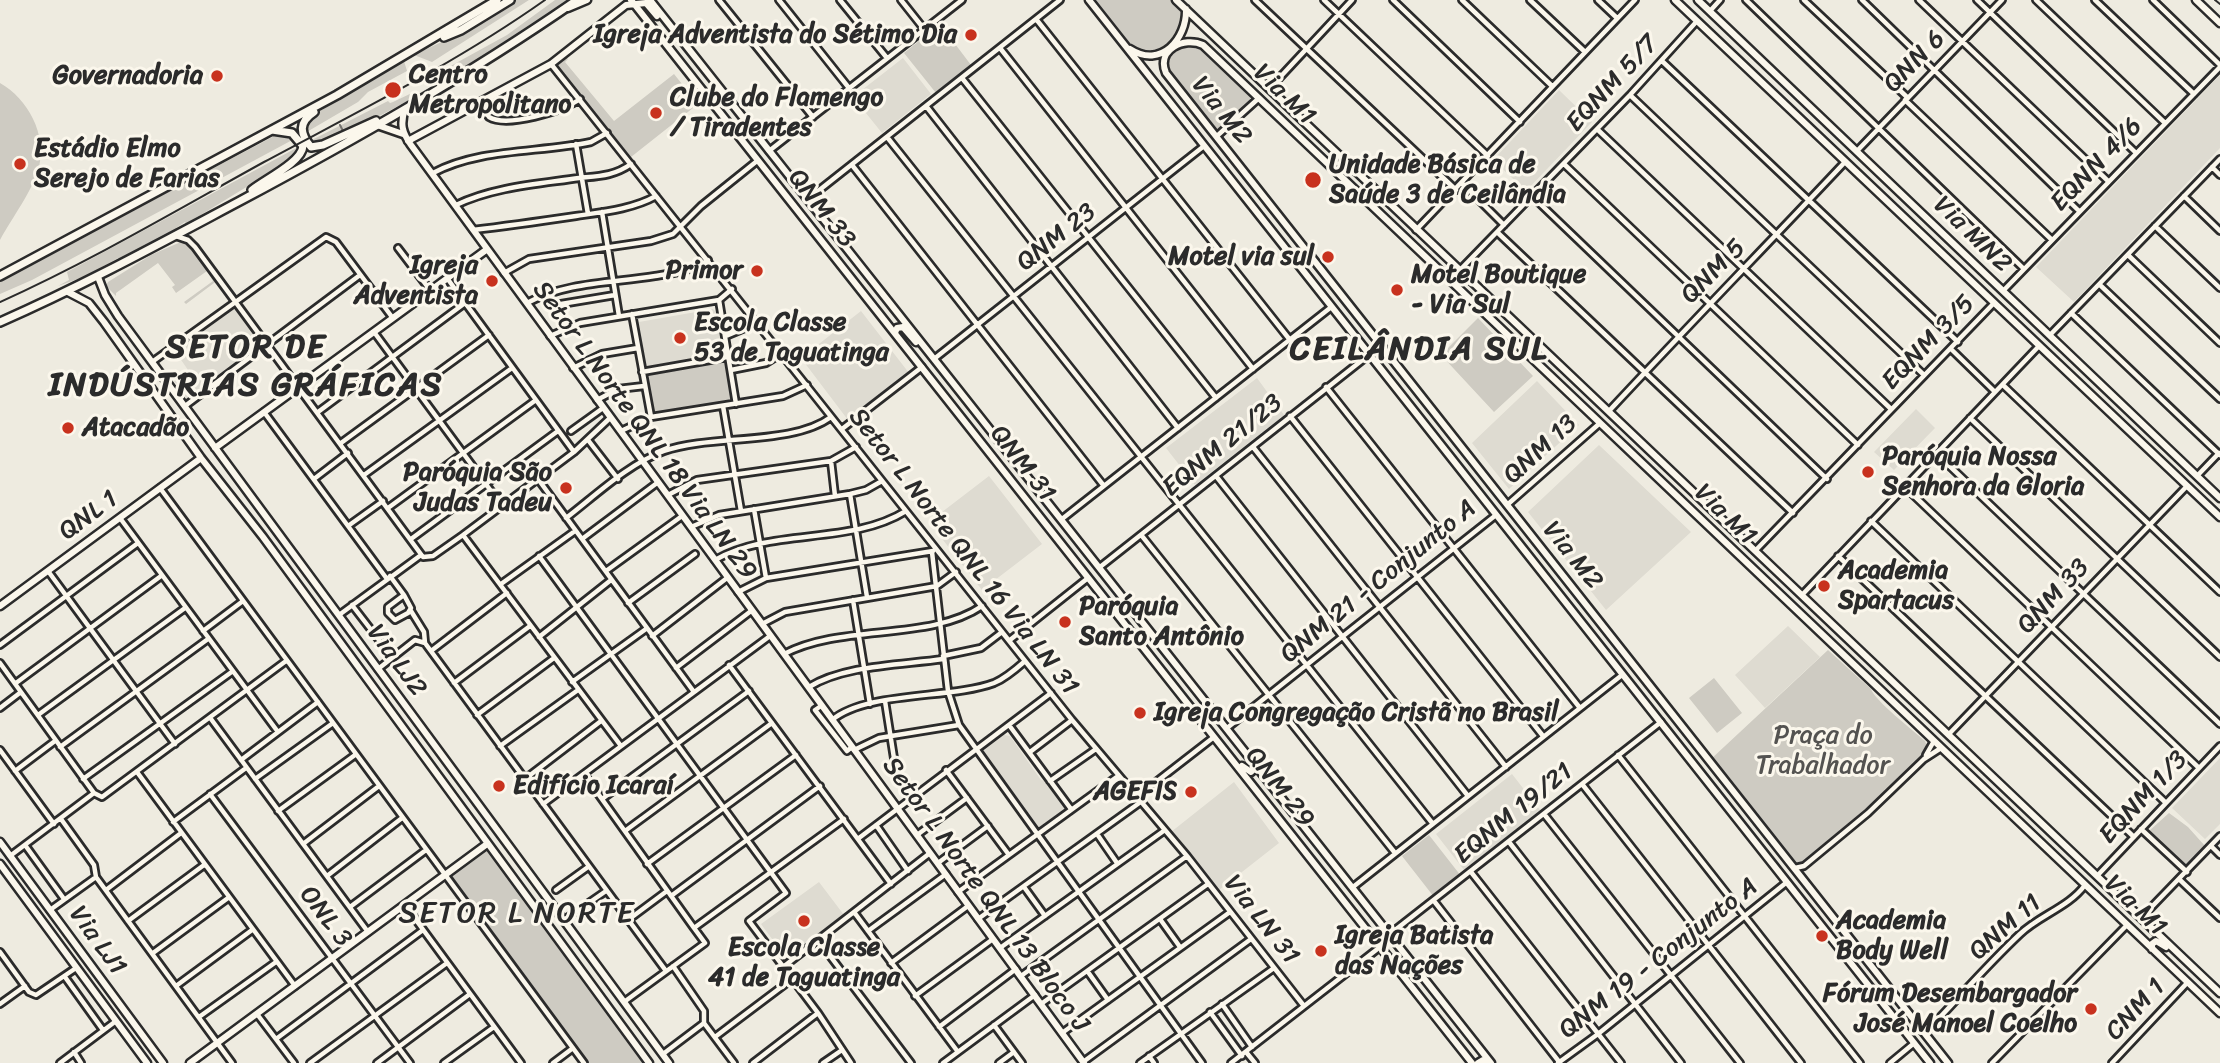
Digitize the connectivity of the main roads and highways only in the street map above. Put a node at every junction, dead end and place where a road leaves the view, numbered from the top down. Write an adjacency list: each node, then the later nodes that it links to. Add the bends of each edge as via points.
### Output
1 (497, 0): 16 (main road)
2 (510, 0): 16 (main road, via 455,34)
3 (577, 0): 12 (main road)
4 (587, 0): 12 (main road)
5 (650, 0): 15 (main road)
6 (1088, 0): 17 (main road)
7 (1176, 0): 13 (main road)
8 (1675, 0): 19 (main road)
9 (1698, 0): 20 (main road, Via MN2)
10 (2196, 0): 14 (main road)
11 (632, 1): 15 (main road, via 648,4); 21 (main road, QNM 33); 34 (main road, via 551,64)
12 (563, 9): 27 (main road)
13 (1186, 9): 18 (main road, via 1184,30); 37 (main road)
14 (2220, 23)
15 (670, 26): 26 (main road)
16 (437, 37): 23 (main road)
17 (1126, 46): 18 (main road, via 1147,56); 24 (main road)
18 (1172, 47): 22 (main road, Via M2, via 1163,64); 36 (main road, Via M1, via 1192,41 1203,45)
19 (1732, 54): 20 (main road, via 1769,84 1775,84); 25 (main road)
20 (1776, 76): 30 (main road, Via MN2)
21 (693, 79): 26 (main road, via 720,106 726,107); 29 (main road, QNM 33)
22 (1181, 91): 24 (main road); 45 (main road, Via M2)
23 (337, 95): 28 (main road, via 303,121 304,139 312,147); 32 (main road)
24 (1166, 99): 47 (main road)
25 (1779, 99): 30 (main road, via 1777,93 1785,89); 46 (main road)
26 (729, 100): 35 (main road)
27 (405, 108): 28 (main road); 33 (main road)
28 (387, 118): 31 (main road)
29 (726, 121): 35 (main road, via 729,114 736,115); 40 (main road, QNM 33)
30 (1828, 124): 44 (main road, Via MN2)
31 (377, 125): 33 (main road); 38 (main road)
32 (272, 130): 38 (main road, via 292,133 303,146 302,152); 49 (main road)
33 (403, 134): 34 (main road, Setor L Norte QNL 18 Via LN 29)
34 (408, 141): 43 (main road, Setor L Norte QNL 18 Via LN 29)
35 (763, 143): 42 (main road)
36 (1325, 161): 37 (main road, via 1369,198 1375,197); 39 (main road, Via M1)
37 (1375, 190): 41 (main road)
38 (238, 202): 50 (main road)
39 (1377, 211): 41 (main road, via 1378,204 1384,204); 67 (main road, Via M1)
40 (806, 220): 42 (main road, via 835,251); 53 (main road, QNM 33)
41 (1428, 241): 70 (main road)
42 (842, 243): 54 (main road)
43 (486, 250): 65 (main road); 94 (main road, Setor L Norte QNL 18 Via LN 29)
44 (1963, 253): 46 (main road); 59 (main road, Via MN2)
45 (1313, 260): 47 (main road); 48 (main road); 57 (main road, Via M2)
46 (1953, 264): 62 (main road, EQNM 3/5)
47 (1298, 265): 48 (main road)
48 (1303, 272): 58 (main road, QNM 21 - Conjunto A)
49 (0, 276)
50 (98, 278): 51 (main road); 61 (main road, Via LJ2, via 116,313)
51 (68, 292): 52 (main road); 63 (main road, Via LJ2, via 89,303)
52 (0, 322)
53 (895, 333): 54 (main road, via 903,327); 55 (main road, QNM 33)
54 (924, 345): 60 (main road)
55 (924, 370): 56 (main road, QNM 31)
56 (937, 387): 60 (main road, via 965,416 973,414); 68 (main road, QNM 31)
57 (1415, 389): 58 (main road); 83 (main road, Via M2)
58 (1404, 398): 84 (main road, QNM 21 - Conjunto A)
59 (2125, 406): 62 (main road); 64 (main road); 69 (main road, Via MN2)
60 (973, 408): 72 (main road)
61 (187, 410): 63 (main road); 65 (main road, Via LJ2)
62 (2111, 414): 64 (main road, EQNM 3/5)
63 (173, 416): 66 (main road, Via LJ2)
64 (2117, 420): 71 (main road, EQNM 3/5)
65 (215, 448): 73 (main road, Via LJ2)
66 (201, 458): 75 (main road, Via LJ2); 81 (main road, QNL 1)
67 (1675, 494): 70 (main road, via 1705,517 1711,514); 74 (main road, Via M1)
68 (1023, 496): 72 (main road, via 1025,490 1032,489); 79 (main road, QNM 31)
69 (2220, 498)
70 (1710, 508): 77 (main road)
71 (2220, 517)
72 (1062, 519): 82 (main road)
73 (273, 528): 75 (main road, via 270,535); 76 (main road, Via LJ2)
74 (1713, 531): 77 (main road, via 1712,524 1717,522); 86 (main road, Via M1)
75 (262, 537): 78 (main road, Via LJ2)
76 (283, 541): 78 (main road); 91 (main road, Via LJ2)
77 (1745, 541): 85 (main road, Via M1)
78 (271, 549): 96 (main road, Via LJ2)
79 (1088, 578): 80 (main road, QNM 29)
80 (1094, 586): 82 (main road, via 1121,613); 89 (main road, QNM 29)
81 (0, 606)
82 (1130, 607): 90 (main road)
83 (1604, 627): 84 (main road); 93 (main road, Via M2)
84 (1593, 636): 98 (main road)
85 (1867, 658): 86 (main road, via 1864,667); 88 (main road, Via M1)
86 (1848, 659): 87 (main road, Via M1)
87 (1872, 682): 88 (main road, via 1879,674); 105 (main road, Via M1)
88 (1902, 690): 102 (main road, Via M1)
89 (1181, 694): 90 (main road, via 1182,688 1189,687); 92 (main road, QNM 29)
90 (1226, 727): 101 (main road)
91 (433, 745): 96 (main road); 97 (main road, Via LJ2)
92 (1221, 745): 101 (main road, via 1247,772 1253,771); 108 (main road, QNM 29)
93 (1699, 747): 95 (main road, Via M2); 98 (main road)
94 (853, 749): 123 (main road, Setor L Norte QNL 13 Bloco J)
95 (1704, 753): 100 (main road); 117 (main road, Via M2)
96 (422, 754): 99 (main road, Via LJ2)
97 (440, 754): 99 (main road); 111 (main road, Via LJ2)
98 (1687, 756): 100 (main road)
99 (428, 762): 106 (main road, Via LJ2)
100 (1693, 763): 119 (main road, QNM 19 - Conjunto A)
101 (1255, 764): 110 (main road)
102 (2053, 833): 104 (main road, Via M1); 105 (main road)
103 (0, 842): 125 (main road, Via LJ1)
104 (2062, 842): 107 (main road, via 2054,844); 115 (main road, Via M1)
105 (2041, 843): 107 (main road, Via M1)
106 (487, 844): 112 (main road, Via LJ2); 126 (main road)
107 (2051, 852): 113 (main road, Via M1)
108 (1307, 855): 110 (main road, via 1308,849 1315,847); 114 (main road, QNM 29)
109 (0, 864): 124 (main road, Via LJ1)
110 (1346, 879): 116 (main road)
111 (564, 920): 112 (main road); 128 (main road, Via LJ2)
112 (551, 929): 127 (main road, Via LJ2)
113 (2152, 949): 115 (main road, via 2158,941); 122 (main road, Via M1)
114 (1390, 958): 116 (main road, via 1417,987 1423,987); 129 (main road)
115 (2187, 962): 118 (main road, Via M1)
116 (1425, 979): 131 (main road)
117 (1891, 991): 119 (main road, via 1885,1000); 120 (main road, Via M2)
118 (2220, 993)
119 (1879, 999): 121 (main road, QNM 19 - Conjunto A)
120 (1900, 1003): 121 (main road, via 1893,1003); 133 (main road, Via M2)
121 (1888, 1011): 132 (main road, QNM 19 - Conjunto A)
122 (2220, 1011)
123 (1084, 1062)
124 (147, 1063)
125 (163, 1063)
126 (190, 1063)
127 (649, 1063)
128 (669, 1063)
129 (1472, 1063)
130 (1478, 1063): 131 (main road)
131 (1489, 1063)
132 (1930, 1063)
133 (1948, 1063)

